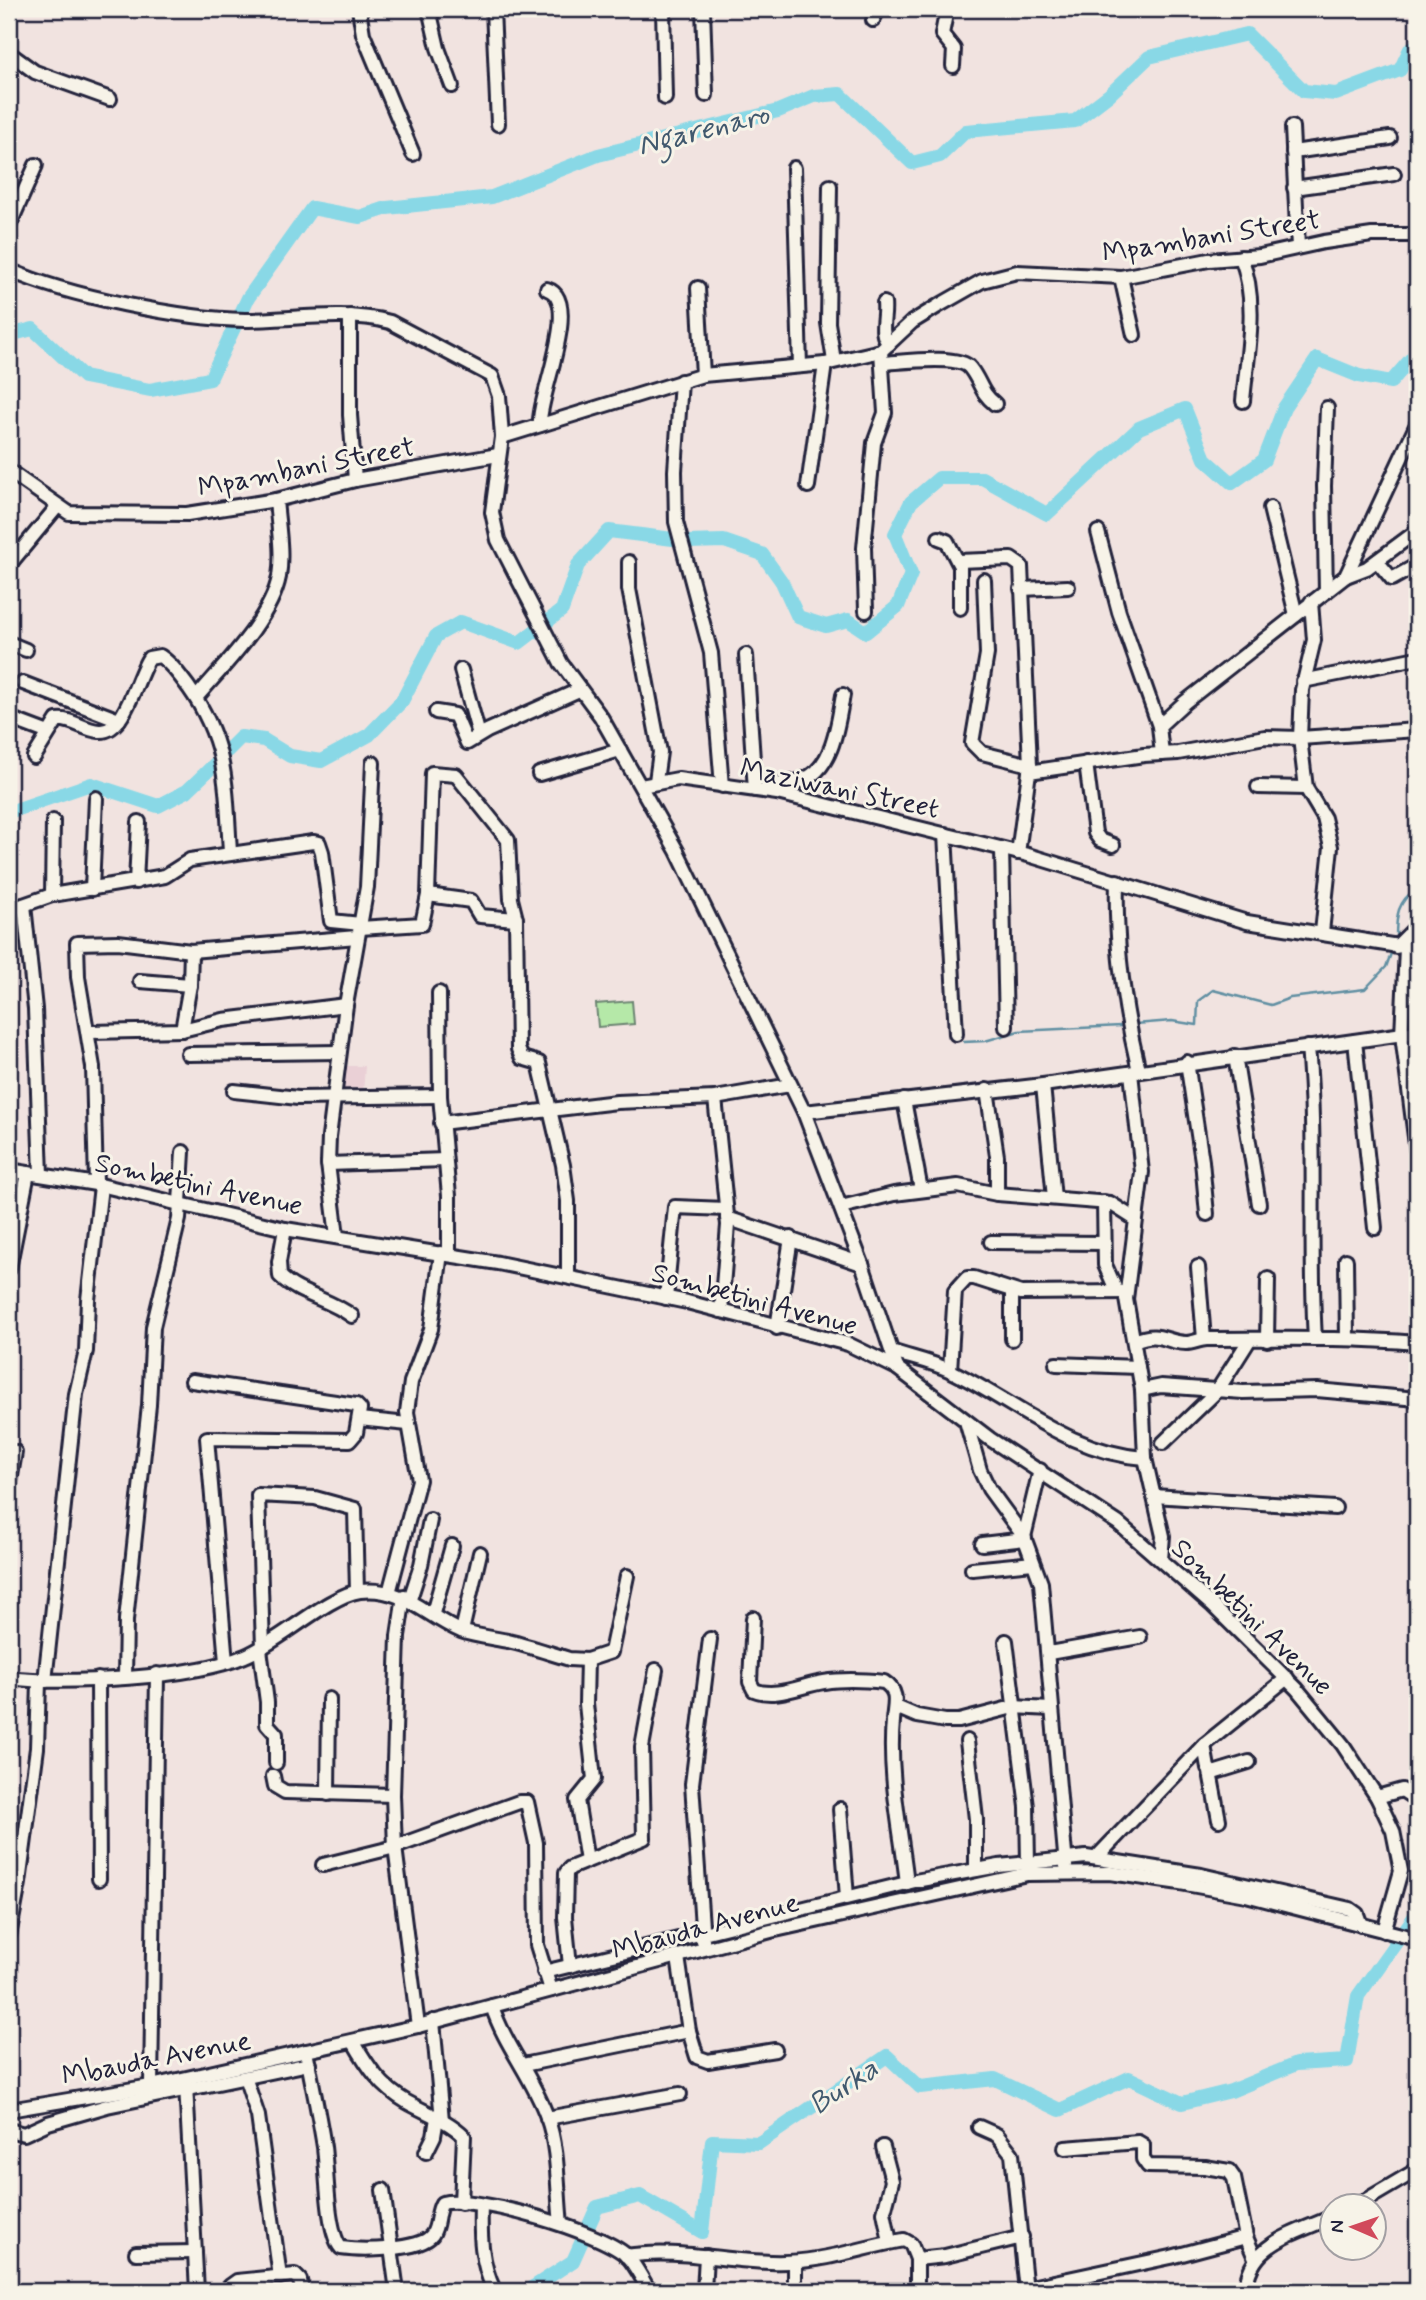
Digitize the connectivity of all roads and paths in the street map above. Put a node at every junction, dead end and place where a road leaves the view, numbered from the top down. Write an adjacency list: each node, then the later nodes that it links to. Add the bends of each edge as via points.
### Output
1 (359, 9): 17 (street, via 363,34)
2 (429, 9): 9 (street)
3 (493, 9): 13 (street)
4 (663, 9): 11 (street)
5 (703, 9): 10 (street)
6 (947, 9): 8 (street, via 942,34 954,49)
7 (9, 53): 12 (street, via 35,72)
8 (953, 66)
9 (452, 86)
10 (706, 94)
11 (665, 98)
12 (110, 99)
13 (498, 124)
14 (1292, 127): 16 (street)
15 (1390, 138): 16 (street)
16 (1293, 152): 22 (street)
17 (413, 154)
18 (36, 165): 23 (street)
19 (794, 168): 36 (street)
20 (1394, 174): 22 (street)
21 (830, 186): 35 (street)
22 (1294, 188): 25 (street)
23 (9, 226)
24 (1417, 235): 25 (street, Mpambani Street, via 1372,235)
25 (1298, 247): 26 (street, Mpambani Street)
26 (1241, 257): 28 (street, Mpambani Street); 39 (street, via 1250,296)
27 (9, 270): 32 (street, via 89,296 230,320)
28 (1121, 277): 33 (street); 34 (street, Mpambani Street, via 1017,272 997,276 912,322)
29 (698, 288): 37 (street)
30 (547, 289): 43 (street, via 557,296 560,310 558,352)
31 (884, 303): 34 (street)
32 (350, 316): 44 (street, via 390,322 492,376 499,396); 47 (street)
33 (1134, 335)
34 (884, 353): 35 (street); 40 (street, via 957,360 968,366 983,394); 67 (street, via 885,413 874,443 862,563)
35 (830, 363): 36 (street); 48 (street)
36 (800, 366): 37 (street)
37 (703, 375): 38 (street)
38 (681, 381): 43 (street); 96 (street, via 676,522 711,653)
39 (1243, 401)
40 (995, 404)
41 (1327, 408): 64 (street)
42 (1417, 424): 60 (street)
43 (540, 425): 44 (street)
44 (502, 437): 45 (street)
45 (498, 455): 47 (street, Mpambani Street); 76 (street, via 492,512 495,530)
46 (9, 471): 50 (street, Mpambani Street)
47 (355, 480): 49 (street, Mpambani Street)
48 (808, 485)
49 (276, 500): 50 (street, Mpambani Street, via 187,514 78,514); 78 (street, via 280,547 276,587 254,628)
50 (57, 507): 58 (street)
51 (1270, 508): 68 (street)
52 (1417, 531): 56 (street)
53 (1098, 532): 82 (street, via 1119,612)
54 (939, 538): 55 (street, via 947,541)
55 (958, 561): 63 (street, via 1017,561); 66 (street)
56 (1377, 561): 59 (street, via 1392,579); 60 (street)
57 (629, 562): 94 (street, via 629,589 660,752)
58 (9, 565)
59 (1417, 565)
60 (1346, 576): 64 (street)
61 (984, 580): 92 (street, via 987,654 972,743 982,753)
62 (1068, 587): 63 (street)
63 (1021, 589): 92 (street)
64 (1326, 593): 65 (street)
65 (1311, 602): 68 (street); 74 (street, via 1313,649)
66 (960, 608)
67 (866, 611)
68 (1296, 614): 82 (street)
69 (9, 643): 70 (street)
70 (26, 650)
71 (746, 655): 99 (street)
72 (1417, 658): 74 (street)
73 (461, 670): 85 (street)
74 (1303, 681): 86 (street)
75 (23, 684): 81 (street)
76 (579, 690): 85 (street); 87 (street)
77 (843, 695): 99 (street, via 837,727 819,771 803,780)
78 (196, 698): 81 (street, via 166,661 155,655 145,663); 106 (street, via 223,761)
79 (436, 712): 85 (street, via 455,715 467,743)
80 (9, 718): 84 (street)
81 (119, 720): 84 (street, via 101,732 61,719)
82 (1159, 726): 88 (street)
83 (1417, 730): 86 (street)
84 (47, 732): 89 (street)
85 (479, 735)
86 (1300, 738): 88 (street, via 1265,737); 98 (street)
87 (621, 750): 93 (street); 95 (street)
88 (1162, 754): 91 (street)
89 (34, 757)
90 (373, 762): 117 (street, via 371,841)
91 (1086, 763): 92 (street); 104 (street, via 1095,833)
92 (1030, 768): 107 (street)
93 (539, 774)
94 (656, 781): 95 (street, Maziwani Street); 96 (street, Maziwani Street, via 678,779)
95 (641, 786): 138 (street)
96 (722, 786): 99 (street, Maziwani Street)
97 (1258, 788): 98 (street)
98 (1306, 788): 118 (street, via 1324,818 1331,847)
99 (760, 790): 103 (street, Maziwani Street)
100 (96, 798): 110 (street)
101 (53, 821): 111 (street)
102 (139, 822): 109 (street)
103 (945, 834): 105 (street, Maziwani Street); 129 (street)
104 (1113, 845)
105 (1002, 850): 107 (street, Maziwani Street); 125 (street)
106 (230, 852): 109 (street, via 190,860 169,874); 117 (street, via 319,843 329,918)
107 (1023, 854): 108 (street, Maziwani Street)
108 (1117, 881): 118 (street, Maziwani Street, via 1247,922); 137 (street, via 1122,998)
109 (136, 882): 110 (street)
110 (92, 889): 111 (street)
111 (52, 895): 113 (street)
112 (428, 895): 115 (street, via 471,901 480,916); 115 (street, via 435,771 457,776 508,840); 117 (street, via 421,925)
113 (24, 905): 114 (street); 154 (street, via 36,1031)
114 (9, 911)
115 (516, 919): 146 (street, via 518,1049 522,1058 539,1063)
116 (1417, 926): 119 (street)
117 (359, 929): 120 (street); 124 (street)
118 (1322, 932): 119 (street, Maziwani Street)
119 (1400, 947): 130 (street)
120 (191, 951): 122 (street); 127 (street, via 118,942 77,943 78,977)
121 (140, 981): 122 (street)
122 (190, 985): 126 (street)
123 (439, 993): 143 (street)
124 (346, 1005): 126 (street, via 223,1020); 133 (street)
125 (1006, 1027)
126 (181, 1030): 127 (street)
127 (90, 1032): 155 (street)
128 (1417, 1032): 130 (street)
129 (956, 1034)
130 (1402, 1035): 131 (street); 150 (street)
131 (1355, 1041): 132 (street); 166 (street)
132 (1308, 1047): 135 (street); 187 (street, via 1314,1109 1311,1266)
133 (339, 1052): 134 (street); 142 (street)
134 (188, 1054)
135 (1234, 1056): 136 (street); 161 (street)
136 (1187, 1062): 137 (street); 164 (street)
137 (1135, 1072): 139 (street); 165 (street, via 1142,1156)
138 (790, 1085): 144 (street); 147 (street)
139 (1042, 1085): 140 (street); 158 (street)
140 (987, 1090): 145 (street); 157 (street, via 997,1156)
141 (234, 1091): 142 (street)
142 (333, 1096): 143 (street); 152 (street)
143 (440, 1096): 148 (street)
144 (715, 1098): 146 (street, via 617,1102); 163 (street)
145 (904, 1100): 147 (street); 156 (street)
146 (551, 1112): 148 (street); 177 (street, via 568,1201)
147 (804, 1112): 162 (street)
148 (441, 1123): 151 (street)
149 (183, 1152): 160 (street)
150 (1417, 1153)
151 (445, 1160): 152 (street); 172 (street, via 449,1196)
152 (328, 1164): 168 (street)
153 (9, 1170): 154 (street, Sombetini Avenue)
154 (35, 1174): 155 (street, Sombetini Avenue); 176 (street)
155 (98, 1185): 160 (street, Sombetini Avenue); 240 (street, via 86,1351 74,1410)
156 (921, 1190): 157 (street, via 958,1186); 162 (street)
157 (997, 1194): 158 (street)
158 (1054, 1198): 159 (street)
159 (1104, 1202): 165 (street); 171 (street)
160 (181, 1204): 167 (street, Sombetini Avenue); 236 (street, via 153,1327 126,1620)
161 (1259, 1204)
162 (841, 1206): 174 (street)
163 (726, 1214): 169 (street); 181 (street, via 675,1208); 182 (street)
164 (1207, 1214)
165 (1135, 1219): 180 (street)
166 (1375, 1228)
167 (285, 1229): 168 (street, Sombetini Avenue); 183 (street, via 280,1276)
168 (338, 1236): 172 (street, Sombetini Avenue)
169 (791, 1238): 174 (street); 184 (street)
170 (991, 1242): 171 (street)
171 (1104, 1243): 180 (street, via 1107,1272)
172 (445, 1254): 177 (street, Sombetini Avenue); 204 (street, via 435,1308 411,1382)
173 (1346, 1260): 188 (street)
174 (862, 1264): 193 (street)
175 (1198, 1267): 186 (street)
176 (9, 1269)
177 (568, 1277): 181 (street, Sombetini Avenue)
178 (1268, 1279): 189 (street)
179 (1012, 1291): 180 (street); 185 (street); 197 (street, via 974,1278 957,1286)
180 (1121, 1292): 190 (street)
181 (666, 1298): 182 (street, Sombetini Avenue)
182 (721, 1311): 184 (street, Sombetini Avenue)
183 (352, 1316)
184 (777, 1328): 196 (street, Sombetini Avenue, via 848,1344)
185 (1012, 1339)
186 (1204, 1339): 190 (street, via 1186,1343 1156,1335); 191 (street)
187 (1315, 1339): 188 (street); 189 (street)
188 (1347, 1339): 192 (street)
189 (1267, 1340): 191 (street)
190 (1134, 1341): 195 (street)
191 (1248, 1342): 200 (street)
192 (1417, 1343)
193 (894, 1352): 196 (street); 197 (street)
194 (1056, 1364): 195 (street)
195 (1138, 1367): 199 (street)
196 (897, 1368): 203 (street, Sombetini Avenue)
197 (950, 1370): 207 (street, via 1056,1433 1103,1451)
198 (192, 1381): 202 (street, via 353,1405 359,1407)
199 (1142, 1390): 200 (street, via 1180,1386); 207 (street)
200 (1217, 1391): 201 (street, via 1317,1390); 205 (street)
201 (1417, 1399)
202 (359, 1419): 204 (street); 233 (street, via 350,1440 207,1438)
203 (966, 1421): 208 (street, Sombetini Avenue); 213 (street, via 989,1489)
204 (408, 1424): 222 (street, via 419,1477)
205 (1163, 1443)
206 (15, 1451): 209 (street)
207 (1145, 1458): 210 (street)
208 (1040, 1470): 213 (street); 217 (street, Sombetini Avenue, via 1118,1523)
209 (9, 1488)
210 (1154, 1496): 211 (street); 217 (street, via 1163,1536)
211 (1335, 1508)
212 (430, 1520): 223 (street, via 421,1565)
213 (1025, 1538): 214 (street); 218 (street)
214 (982, 1544)
215 (452, 1546): 224 (street)
216 (480, 1553): 226 (street)
217 (1161, 1559): 238 (street, Sombetini Avenue)
218 (1033, 1563): 219 (street); 231 (street, via 1044,1596)
219 (972, 1569)
220 (627, 1576): 232 (street, via 611,1652)
221 (357, 1591): 222 (street); 230 (street); 230 (street, via 353,1507 314,1498 258,1495)
222 (389, 1592): 223 (street)
223 (407, 1598): 224 (street); 250 (street, via 398,1636)
224 (433, 1613): 226 (street)
225 (753, 1618): 242 (street, via 750,1682 754,1690 769,1694 826,1681 877,1681 889,1685)
226 (462, 1631): 232 (street)
227 (1140, 1637): 231 (street)
228 (710, 1639): 267 (street, via 692,1783)
229 (1006, 1641): 243 (street)
230 (261, 1648): 233 (street); 249 (street, via 267,1724 277,1739 275,1786 285,1792)
231 (1049, 1653): 244 (street)
232 (587, 1660): 257 (street, via 586,1704 594,1779 577,1800)
233 (226, 1662): 235 (street)
234 (656, 1670): 257 (street, via 642,1746 644,1838)
235 (158, 1674): 236 (street); 285 (street)
236 (125, 1677): 239 (street)
237 (9, 1678): 240 (street)
238 (1287, 1678): 246 (street); 251 (street, Sombetini Avenue, via 1330,1728)
239 (98, 1679): 240 (street); 262 (street)
240 (42, 1681): 268 (street, via 37,1748)
241 (329, 1699): 249 (street)
242 (897, 1707): 243 (street, via 929,1719 959,1721); 263 (street, via 893,1718 894,1775)
243 (1013, 1707): 244 (street); 258 (street, via 1027,1807)
244 (1051, 1709): 260 (street)
245 (967, 1741): 261 (street, via 976,1819)
246 (1204, 1745): 248 (street); 256 (street)
247 (1249, 1762): 248 (street)
248 (1210, 1772): 254 (street)
249 (328, 1794): 250 (street)
250 (393, 1795): 255 (street)
251 (1377, 1797): 252 (street, via 1402,1790); 266 (street, Sombetini Avenue, via 1393,1832 1401,1871)
252 (1417, 1800)
253 (840, 1809): 264 (street)
254 (1219, 1820)
255 (395, 1847): 259 (street); 273 (street, via 527,1802 536,1843 536,1930); 277 (street)
256 (1097, 1857): 260 (street); 265 (street, via 1237,1882 1350,1909)
257 (587, 1861): 272 (street, via 570,1868 563,1879)
258 (1028, 1863): 260 (street); 261 (street)
259 (323, 1866)
260 (1065, 1866): 265 (street, Mbauda Avenue, via 1246,1895); 270 (street, Mbauda Avenue)
261 (976, 1870): 263 (street)
262 (99, 1879)
263 (907, 1883): 264 (street)
264 (847, 1897): 267 (street)
265 (1361, 1925): 266 (street, Mbauda Avenue)
266 (1384, 1931): 269 (street, Mbauda Avenue)
267 (701, 1933): 270 (street); 272 (street)
268 (9, 1936)
269 (1417, 1939)
270 (704, 1950): 271 (street, Mbauda Avenue)
271 (678, 1957): 274 (street, Mbauda Avenue); 278 (street)
272 (570, 1966): 273 (street)
273 (544, 1972): 274 (street)
274 (551, 1990): 275 (street, Mbauda Avenue)
275 (492, 2006): 276 (street, Mbauda Avenue); 282 (street, via 509,2047)
276 (433, 2021): 277 (street, Mbauda Avenue); 290 (street)
277 (418, 2026): 279 (street, Mbauda Avenue)
278 (689, 2031): 280 (street, via 694,2053 708,2061); 282 (street)
279 (353, 2041): 281 (street, Mbauda Avenue); 290 (street, via 377,2080 405,2102)
280 (775, 2050)
281 (307, 2058): 283 (street, Mbauda Avenue); 284 (street); 306 (street, via 338,2245)
282 (523, 2065): 289 (street)
283 (186, 2078): 285 (street, Mbauda Avenue); 286 (street)
284 (246, 2080): 286 (street); 314 (street, via 258,2116)
285 (151, 2086): 288 (street, Mbauda Avenue)
286 (186, 2092): 292 (street, via 93,2110 24,2134); 307 (street)
287 (680, 2094): 289 (street)
288 (9, 2110)
289 (547, 2118): 301 (street)
290 (439, 2119): 295 (street); 299 (street, via 459,2131 465,2143)
291 (979, 2127): 304 (street, via 997,2135 1012,2154)
292 (9, 2130)
293 (883, 2147): 305 (street, via 892,2181 884,2212)
294 (1065, 2148): 303 (street, via 1139,2142 1148,2166 1229,2171)
295 (426, 2152)
296 (1417, 2170): 298 (street)
297 (383, 2190): 306 (street)
298 (1380, 2192)
299 (460, 2203): 300 (street); 306 (street, via 442,2203 430,2238)
300 (481, 2206): 301 (street); 315 (street, via 480,2241)
301 (561, 2224): 309 (street)
302 (1318, 2224): 311 (street, via 1266,2248)
303 (1246, 2236): 311 (street); 316 (street)
304 (1021, 2237): 312 (street); 316 (street)
305 (890, 2242): 312 (street, via 908,2241); 313 (street, via 832,2258)
306 (393, 2248): 320 (street)
307 (195, 2252): 308 (street); 317 (street)
308 (136, 2253)
309 (626, 2256): 310 (street); 321 (street)
310 (706, 2256): 313 (street); 322 (street)
311 (1255, 2258): 325 (street, via 1248,2267)
312 (917, 2259): 324 (street)
313 (795, 2262): 323 (street)
314 (277, 2282): 318 (street, via 237,2281); 319 (street, via 298,2276)
315 (494, 2290)
316 (1026, 2290)
317 (197, 2291)
318 (230, 2291)
319 (302, 2291)
320 (397, 2291)
321 (649, 2291)
322 (704, 2291)
323 (795, 2291)
324 (917, 2291)
325 (1245, 2291)

